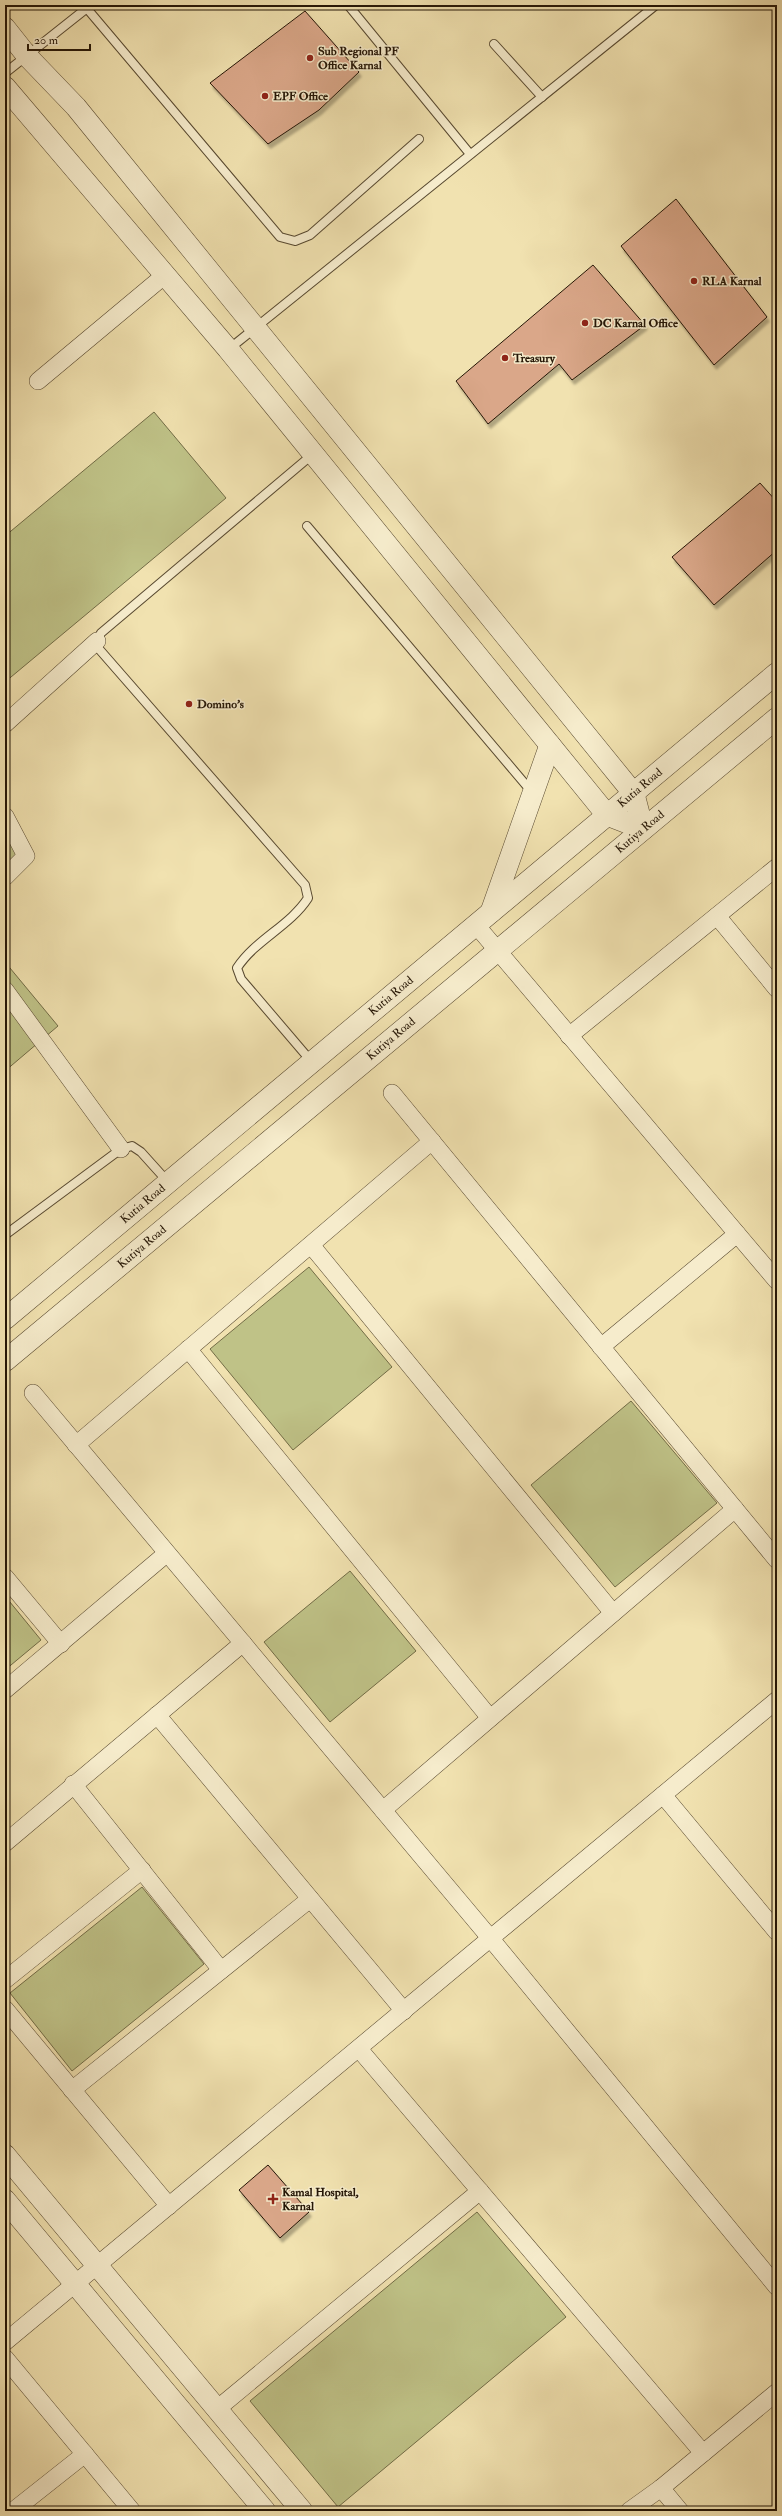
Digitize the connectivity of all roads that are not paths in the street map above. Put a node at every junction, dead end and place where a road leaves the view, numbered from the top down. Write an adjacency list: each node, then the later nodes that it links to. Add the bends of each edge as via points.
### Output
1 (348, 5): 11 (lane)
2 (656, 5): 9 (lane)
3 (86, 7): 6 (lane); 10 (lane, via 280,237 295,240 310,234)
4 (5, 28): 6 (street)
5 (494, 44): 9 (lane)
6 (28, 57): 7 (lane); 13 (street, via 76,107)
7 (5, 73)
8 (5, 88): 12 (street)
9 (542, 97): 11 (lane)
10 (419, 139)
11 (470, 154): 13 (lane)
12 (165, 275): 14 (street); 15 (street)
13 (255, 327): 14 (lane); 18 (street)
14 (228, 349): 16 (street)
15 (38, 381)
16 (313, 454): 19 (street); 20 (lane, via 100,633)
17 (307, 526): 25 (lane)
18 (468, 590): 19 (street); 26 (street)
19 (442, 611): 24 (street)
20 (97, 641): 23 (street); 38 (lane, via 99,649 305,885 308,898 301,909 244,957 237,968 241,980)
21 (777, 673): 26 (street, Kutia Road)
22 (777, 718): 29 (street, Kutiya Road)
23 (5, 724)
24 (550, 745): 25 (street); 27 (street)
25 (533, 793): 33 (street)
26 (634, 794): 27 (street, Kutia Road); 29 (street)
27 (608, 815): 29 (street); 33 (street, Kutia Road)
28 (5, 816): 31 (street, via 26,856)
29 (643, 829): 34 (street, Kutiya Road)
30 (777, 867): 32 (street)
31 (5, 877)
32 (717, 916): 35 (street); 37 (street)
33 (483, 919): 34 (street); 38 (street, Kutia Road)
34 (498, 950): 37 (street); 50 (street, Kutiya Road)
35 (777, 989)
36 (5, 990): 41 (street)
37 (569, 1036): 43 (street)
38 (312, 1062): 42 (street, Kutia Road)
39 (392, 1093): 40 (street)
40 (432, 1141): 45 (street); 48 (street)
41 (121, 1149): 42 (lane, via 132,1146 141,1152); 44 (lane)
42 (169, 1182): 47 (street, Kutia Road)
43 (737, 1234): 46 (street); 48 (street)
44 (5, 1235)
45 (311, 1245): 49 (street); 57 (street)
46 (777, 1281)
47 (5, 1319)
48 (601, 1347): 53 (street)
49 (188, 1349): 52 (street); 63 (street)
50 (5, 1361)
51 (33, 1393): 52 (street)
52 (76, 1445): 54 (street)
53 (735, 1509): 55 (street); 57 (street)
54 (166, 1554): 58 (street); 59 (street)
55 (777, 1560)
56 (5, 1577): 59 (street)
57 (613, 1613): 63 (street)
58 (243, 1643): 62 (street); 66 (street)
59 (61, 1644): 60 (street)
60 (5, 1690)
61 (777, 1700): 65 (street)
62 (157, 1715): 64 (street); 69 (street)
63 (490, 1718): 66 (street)
64 (74, 1784): 67 (street); 68 (street)
65 (663, 1795): 70 (street); 71 (street)
66 (383, 1810): 71 (street)
67 (5, 1843)
68 (142, 1870): 72 (street); 73 (street)
69 (310, 1898): 72 (street); 75 (street)
70 (777, 1932)
71 (491, 1939): 75 (street); 84 (street)
72 (221, 1970): 77 (street)
73 (5, 1980)
74 (5, 2009): 77 (street)
75 (404, 2011): 76 (street)
76 (359, 2049): 79 (street); 81 (street)
77 (72, 2090): 81 (street)
78 (5, 2155): 82 (street)
79 (480, 2191): 88 (street); 89 (street)
80 (5, 2200): 83 (street)
81 (169, 2206): 82 (street)
82 (97, 2267): 83 (street); 88 (street)
83 (75, 2284): 85 (street); 94 (street)
84 (777, 2287)
85 (5, 2342)
86 (5, 2358): 90 (street)
87 (777, 2392): 89 (street)
88 (216, 2409): 95 (street)
89 (703, 2453): 91 (street)
90 (85, 2454): 92 (street); 93 (street)
91 (661, 2488): 96 (street); 97 (street)
92 (13, 2511)
93 (132, 2511)
94 (265, 2511)
95 (302, 2511)
96 (629, 2511)
97 (680, 2511)

